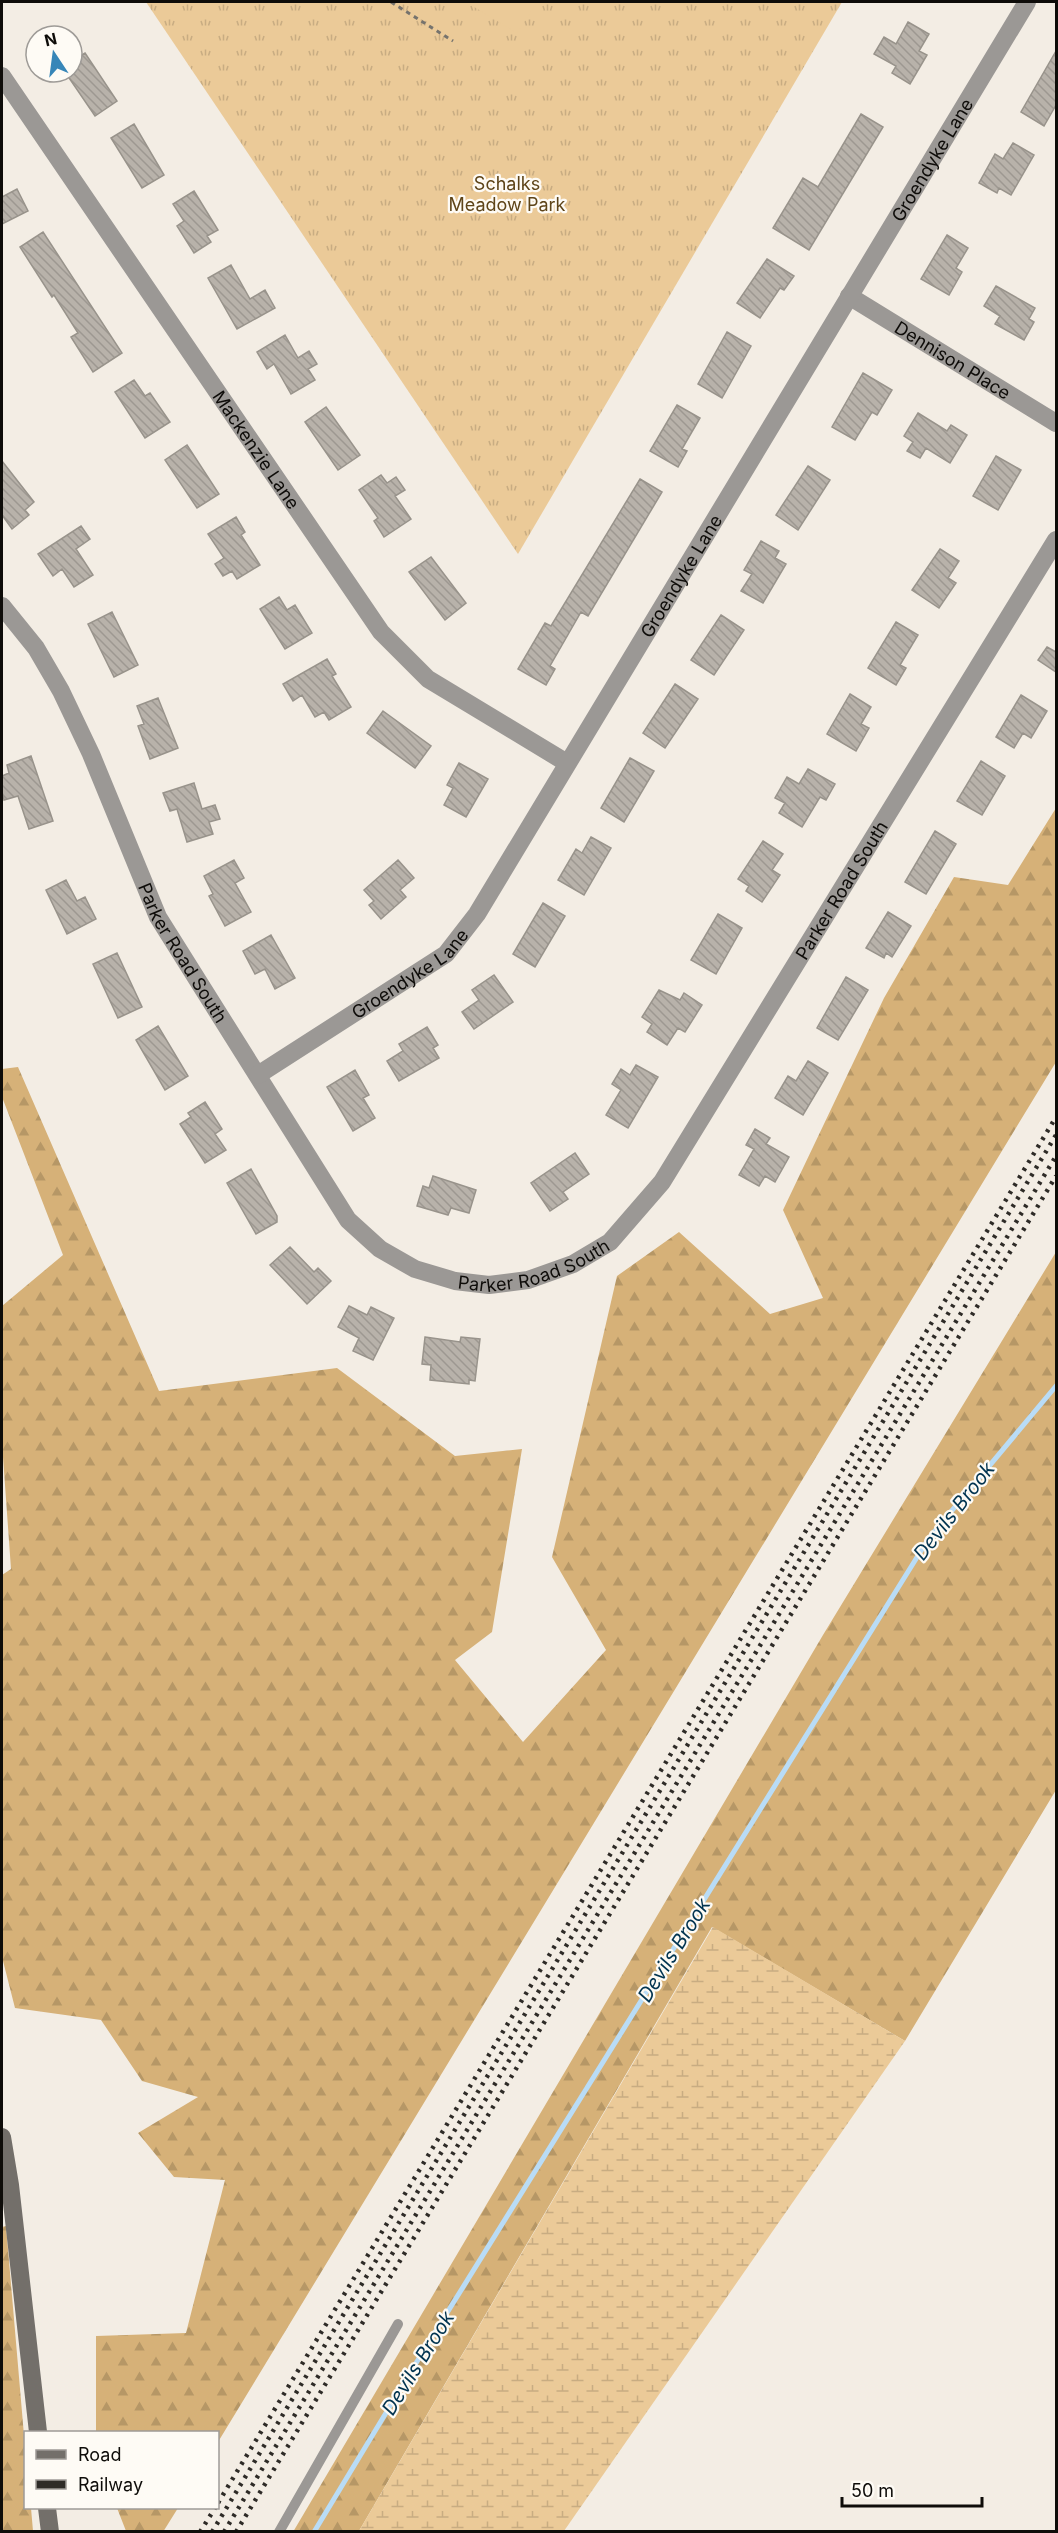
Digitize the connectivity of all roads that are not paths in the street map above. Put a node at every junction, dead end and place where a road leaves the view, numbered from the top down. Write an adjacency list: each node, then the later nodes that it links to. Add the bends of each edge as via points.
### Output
1 (1027, 2): 3 (street, Groendyke Lane)
2 (2, 76): 7 (street, Mackenzie Lane, via 381,632 429,679)
3 (849, 296): 4 (street, Dennison Place); 7 (street, Groendyke Lane)
4 (1056, 423)
5 (1056, 540): 8 (street, Parker Road South, via 662,1182 610,1242 573,1264 528,1280 489,1285 455,1281 415,1269 380,1249 348,1220)
6 (2, 606): 8 (street, Parker Road South, via 36,648 61,691 158,917)
7 (567, 763): 8 (street, Groendyke Lane, via 477,914 446,954)
8 (258, 1076)
9 (2, 2137): 11 (street)
10 (398, 2324): 14 (lane)
11 (38, 2431)
12 (47, 2509): 13 (street)
13 (50, 2532)
14 (279, 2532)

